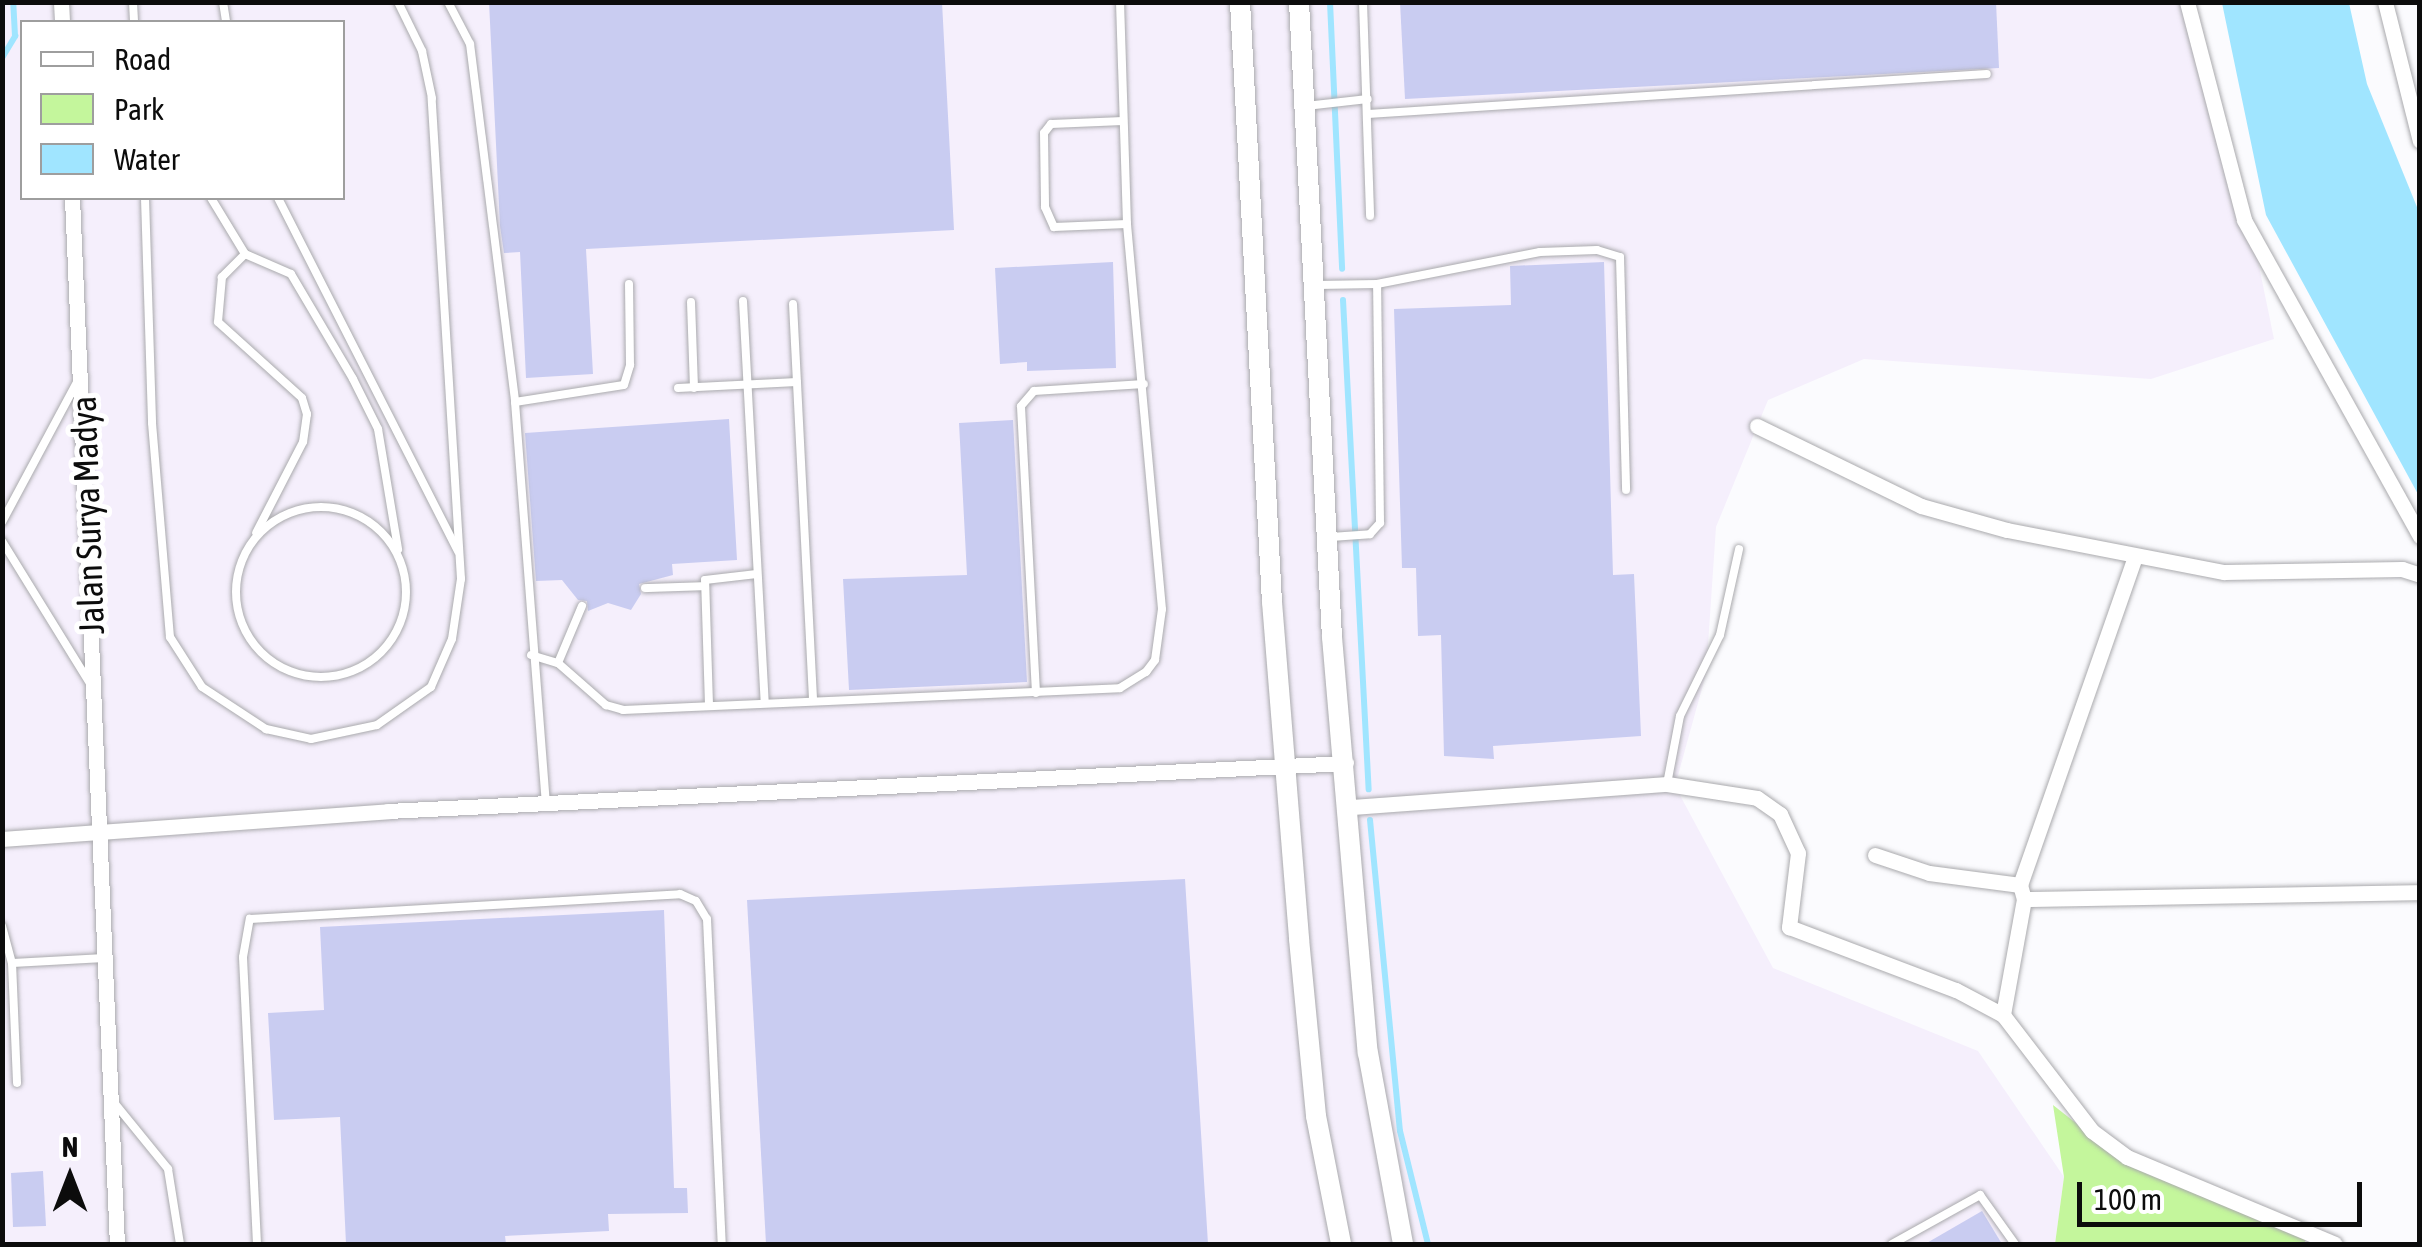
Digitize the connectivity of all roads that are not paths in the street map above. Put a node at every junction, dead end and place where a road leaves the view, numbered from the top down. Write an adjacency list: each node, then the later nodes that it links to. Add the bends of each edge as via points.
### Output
1 (398, 2): 44 (lane, via 422,51 432,98)
2 (448, 2): 34 (lane, via 470,44)
3 (1120, 2): 13 (lane)
4 (1240, 2): 59 (street, via 1272,602)
5 (1299, 2): 11 (street)
6 (1363, 2): 10 (lane)
7 (2187, 2): 39 (street, via 2244,220)
8 (2387, 3): 14 (street)
9 (1987, 74): 12 (lane)
10 (1368, 99): 11 (lane); 12 (lane)
11 (1316, 105): 24 (street)
12 (1368, 114): 19 (lane)
13 (1124, 121): 20 (lane); 20 (lane, via 1051,124 1044,133 1045,207 1054,227)
14 (2420, 141)
15 (72, 200): 28 (street, Jalan Surya Madya)
16 (145, 200): 44 (lane, via 162,587 170,637 193,679 220,704 266,729 311,739 377,725 431,686 459,613)
17 (211, 200): 21 (lane)
18 (279, 200): 44 (lane)
19 (1370, 216)
20 (1128, 224): 30 (lane)
21 (244, 254): 41 (lane, via 222,277 218,322 302,398 306,414 303,442); 43 (lane, via 292,274 353,379 378,430)
22 (629, 284): 34 (lane, via 624,386)
23 (1377, 284): 24 (lane); 36 (lane, via 1540,252 1620,256); 38 (lane, via 1380,523 1364,535)
24 (1313, 286): 38 (street)
25 (742, 300): 31 (lane)
26 (691, 302): 33 (lane)
27 (792, 304): 29 (lane)
28 (81, 374): 37 (lane); 53 (street, Jalan Surya Madya)
29 (796, 382): 31 (lane); 55 (lane)
30 (1144, 384): 54 (lane, via 1162,609 1156,660 1120,688); 54 (lane, via 1034,391 1021,406)
31 (747, 386): 33 (lane); 46 (lane)
32 (678, 388): 33 (lane)
33 (694, 388)
34 (515, 402): 51 (lane)
35 (1757, 426): 45 (street, via 1921,506)
36 (1626, 490)
37 (2, 522)
38 (1336, 536): 58 (street)
39 (2420, 536)
40 (2, 541): 53 (lane)
41 (252, 541): 43 (lane, via 278,518 311,506 346,510 377,526); 43 (lane, via 237,570 235,604 246,635 268,660 297,675 346,673 388,647 406,602)
42 (1738, 548): 60 (lane, via 1720,635 1680,716)
43 (399, 554)
44 (460, 556)
45 (2134, 559): 47 (street, via 2224,572 2402,569); 66 (street)
46 (757, 574): 48 (lane, via 712,577); 56 (lane)
47 (2420, 575)
48 (705, 586): 49 (lane); 57 (lane)
49 (645, 588)
50 (582, 606): 52 (lane)
51 (530, 655): 52 (lane); 61 (lane)
52 (558, 663): 57 (lane, via 606,706)
53 (94, 689): 63 (street, Jalan Surya Madya)
54 (1036, 692): 55 (lane)
55 (813, 698): 56 (lane)
56 (764, 702): 57 (lane)
57 (709, 705)
58 (1346, 763): 59 (street); 62 (street)
59 (1290, 764): 61 (street); 78 (street, via 1316,1116)
60 (1666, 784): 62 (street); 71 (street, via 1744,793 1780,814 1798,853 1789,926 1956,990)
61 (546, 807): 63 (street, via 388,811)
62 (1352, 807): 79 (street, via 1368,1053)
63 (100, 833): 64 (street); 69 (street, Jalan Surya Madya)
64 (2, 839)
65 (1875, 855): 66 (street)
66 (2022, 892): 67 (street); 71 (street)
67 (2420, 892)
68 (2, 926): 70 (lane)
69 (105, 958): 70 (lane); 73 (street, Jalan Surya Madya)
70 (12, 963): 72 (lane)
71 (2003, 1016): 82 (street, via 2092,1130 2128,1157)
72 (16, 1083)
73 (109, 1096): 74 (street, Jalan Surya Madya); 75 (lane, via 168,1169)
74 (117, 1244)
75 (180, 1244)
76 (257, 1244): 77 (lane, via 243,957 250,919 680,894 696,901 707,919)
77 (722, 1244)
78 (1341, 1244)
79 (1403, 1244)
80 (1892, 1244): 81 (lane, via 1980,1195)
81 (2015, 1244)
82 (2335, 1244)

